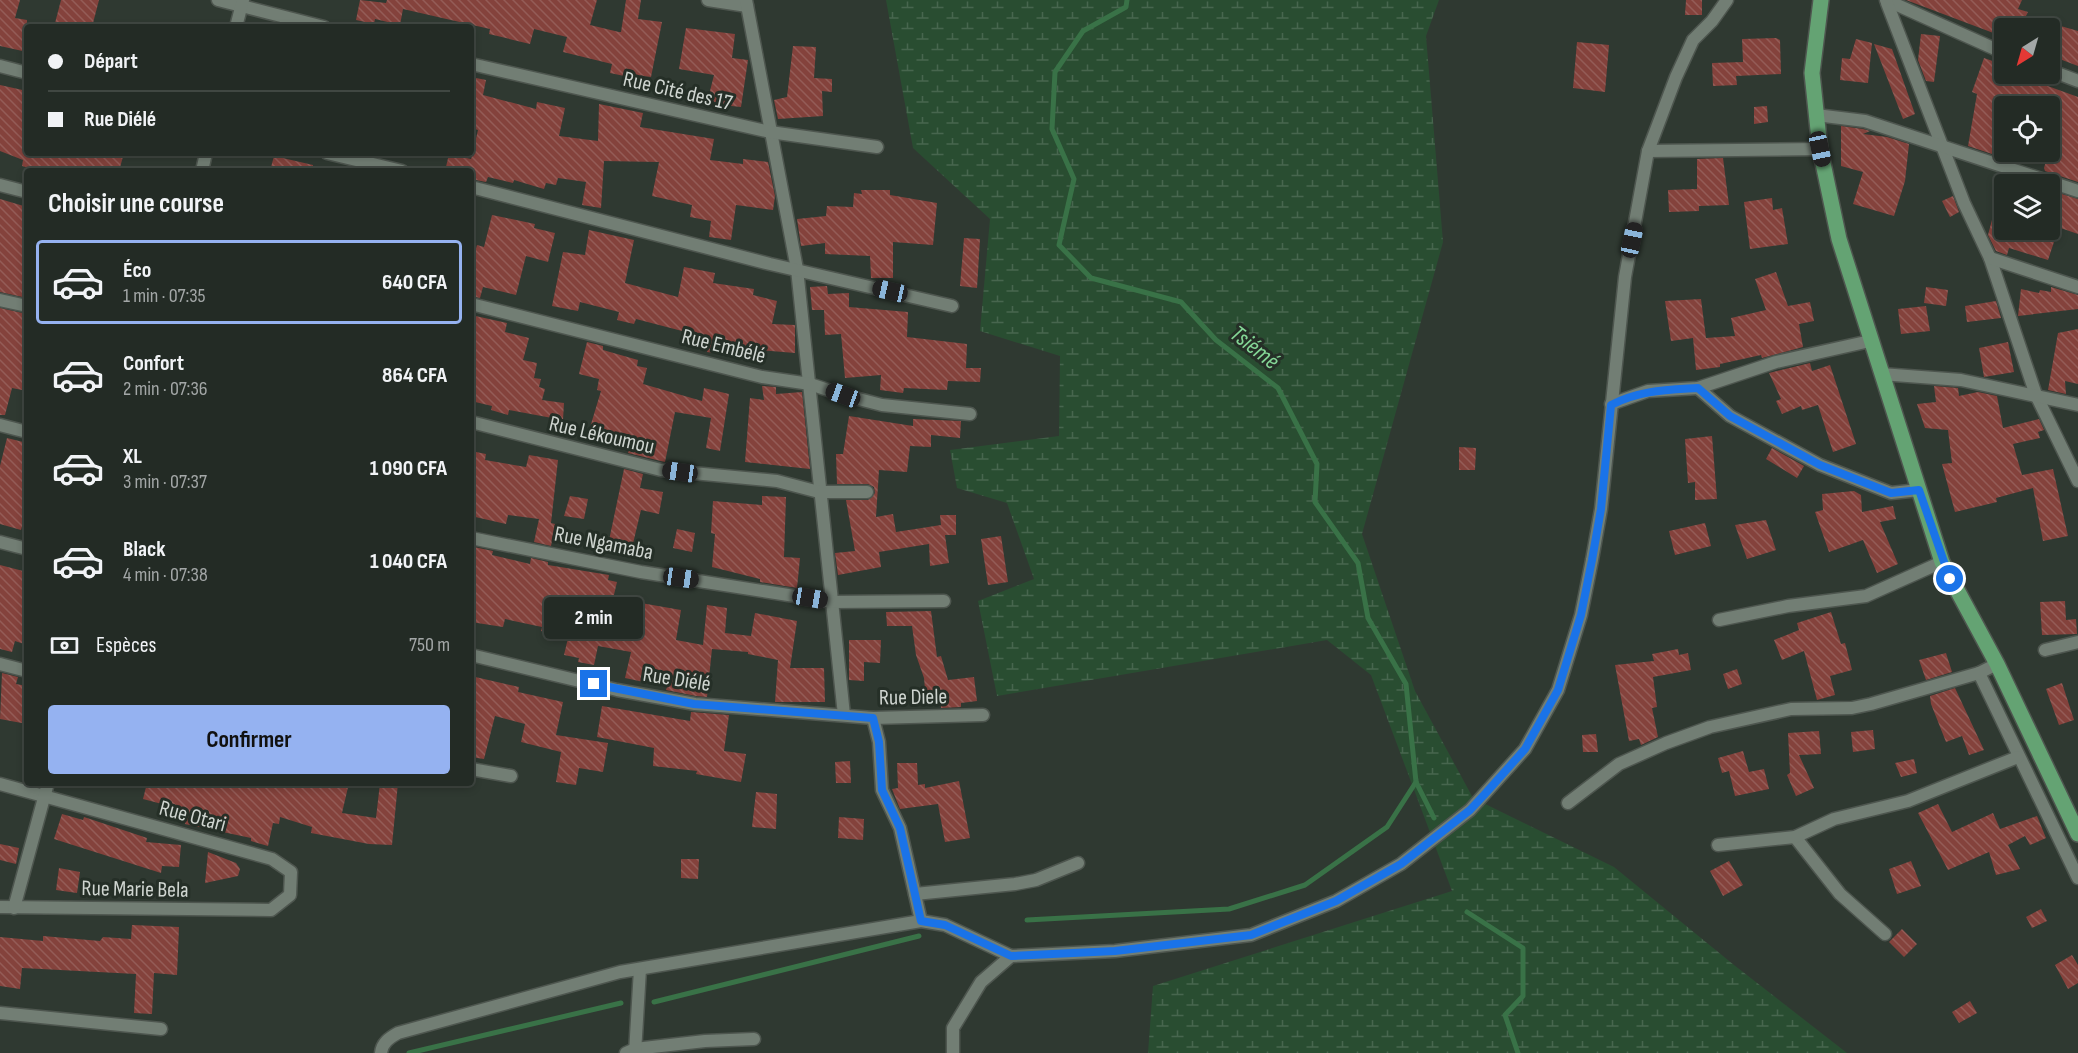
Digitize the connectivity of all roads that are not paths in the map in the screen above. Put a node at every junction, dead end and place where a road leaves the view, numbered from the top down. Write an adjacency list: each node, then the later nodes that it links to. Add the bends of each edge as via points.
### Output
1 (218, 0): 6 (street)
2 (708, 0): 7 (street)
3 (1727, 0): 21 (street, via 1693,40)
4 (1821, 0): 16 (main road, via 1812,73)
5 (1886, 1): 10 (street); 19 (street)
6 (242, 3): 8 (street); 9 (street)
7 (746, 3): 17 (street)
8 (237, 24)
9 (314, 24)
10 (1994, 49)
11 (474, 65): 17 (street, Rue Cité des 17)
12 (0, 66): 13 (street)
13 (24, 72)
14 (2060, 74): 15 (street)
15 (2078, 81)
16 (1816, 115): 19 (street, via 1855,118); 20 (main road)
17 (770, 132): 18 (street, Rue Cité des 17); 29 (street)
18 (877, 147)
19 (1942, 147): 26 (street); 28 (street)
20 (1820, 149): 21 (street); 35 (main road, via 1839,238)
21 (1648, 151): 40 (street, via 1625,276)
22 (340, 156): 23 (street)
23 (390, 168)
24 (0, 186): 27 (street)
25 (474, 188): 29 (street)
26 (2078, 190)
27 (24, 191)
28 (1990, 258): 30 (street); 39 (street)
29 (797, 269): 34 (street); 37 (street)
30 (2078, 287)
31 (0, 300): 32 (street)
32 (24, 305)
33 (474, 305): 37 (street, Rue Embélé, via 762,377)
34 (952, 306)
35 (1870, 341): 36 (main road); 38 (street, via 1776,362)
36 (1881, 374): 39 (street, via 1961,380); 47 (main road)
37 (810, 384): 42 (street, Rue Embélé, via 882,405); 48 (street)
38 (1698, 388): 40 (street, via 1648,391); 47 (street, via 1730,416 1820,465 1891,493)
39 (2036, 395): 41 (street); 46 (street)
40 (1611, 405): 85 (street, via 1592,560 1581,615 1558,690 1525,749 1470,810 1401,864 1373,880 1336,901 1251,935 1115,951)
41 (2078, 405)
42 (970, 414)
43 (474, 423): 48 (street, Rue Lékoumou, via 661,470 777,482)
44 (0, 425): 45 (street)
45 (24, 431)
46 (2078, 481)
47 (1919, 490): 53 (main road)
48 (819, 492): 49 (street, Rue Lékoumou); 55 (street)
49 (867, 492)
50 (474, 539): 55 (street, Rue Ngamaba, via 640,572)
51 (0, 542): 52 (street)
52 (24, 548)
53 (1942, 562): 56 (street, via 1866,596); 61 (main road)
54 (944, 601): 55 (street, Rue Ngamaba)
55 (833, 602): 64 (street)
56 (1719, 620)
57 (2078, 642): 58 (street)
58 (2045, 650)
59 (474, 656): 64 (street, Rue Diélé, via 694,704)
60 (0, 664): 62 (street)
61 (1997, 664): 63 (street); 74 (main road)
62 (24, 670)
63 (1979, 673): 67 (street); 73 (street, via 1852,708 1791,709 1710,727 1619,764)
64 (844, 715): 66 (street, Rue Diele)
65 (983, 715): 66 (street, Rue Diele)
66 (873, 718): 79 (street, via 882,790 900,828)
67 (2018, 757): 75 (street, via 1908,801 1834,819); 78 (street)
68 (474, 770): 69 (street)
69 (511, 776)
70 (0, 784): 72 (street, Rue Otari)
71 (47, 786): 72 (street)
72 (44, 796): 81 (street); 82 (street, Rue Otari, via 272,859 291,872 291,884 290,895)
73 (1569, 803)
74 (2078, 834)
75 (1795, 837): 76 (street); 84 (street, via 1840,894)
76 (1718, 845)
77 (1078, 863): 79 (street, via 1015,884)
78 (2078, 878)
79 (915, 894): 83 (street)
80 (0, 908): 81 (street, Rue Marie Bela)
81 (14, 908): 82 (street, Rue Marie Bela)
82 (270, 910)
83 (921, 921): 85 (street, via 945,925); 86 (street)
84 (1885, 934)
85 (1011, 956): 92 (street, via 981,982 953,1028)
86 (640, 969): 90 (street); 91 (street, via 398,1033 381,1047)
87 (0, 1013): 88 (street)
88 (161, 1029)
89 (754, 1039): 90 (street, via 705,1041)
90 (632, 1052)
91 (381, 1053)
92 (953, 1053)

